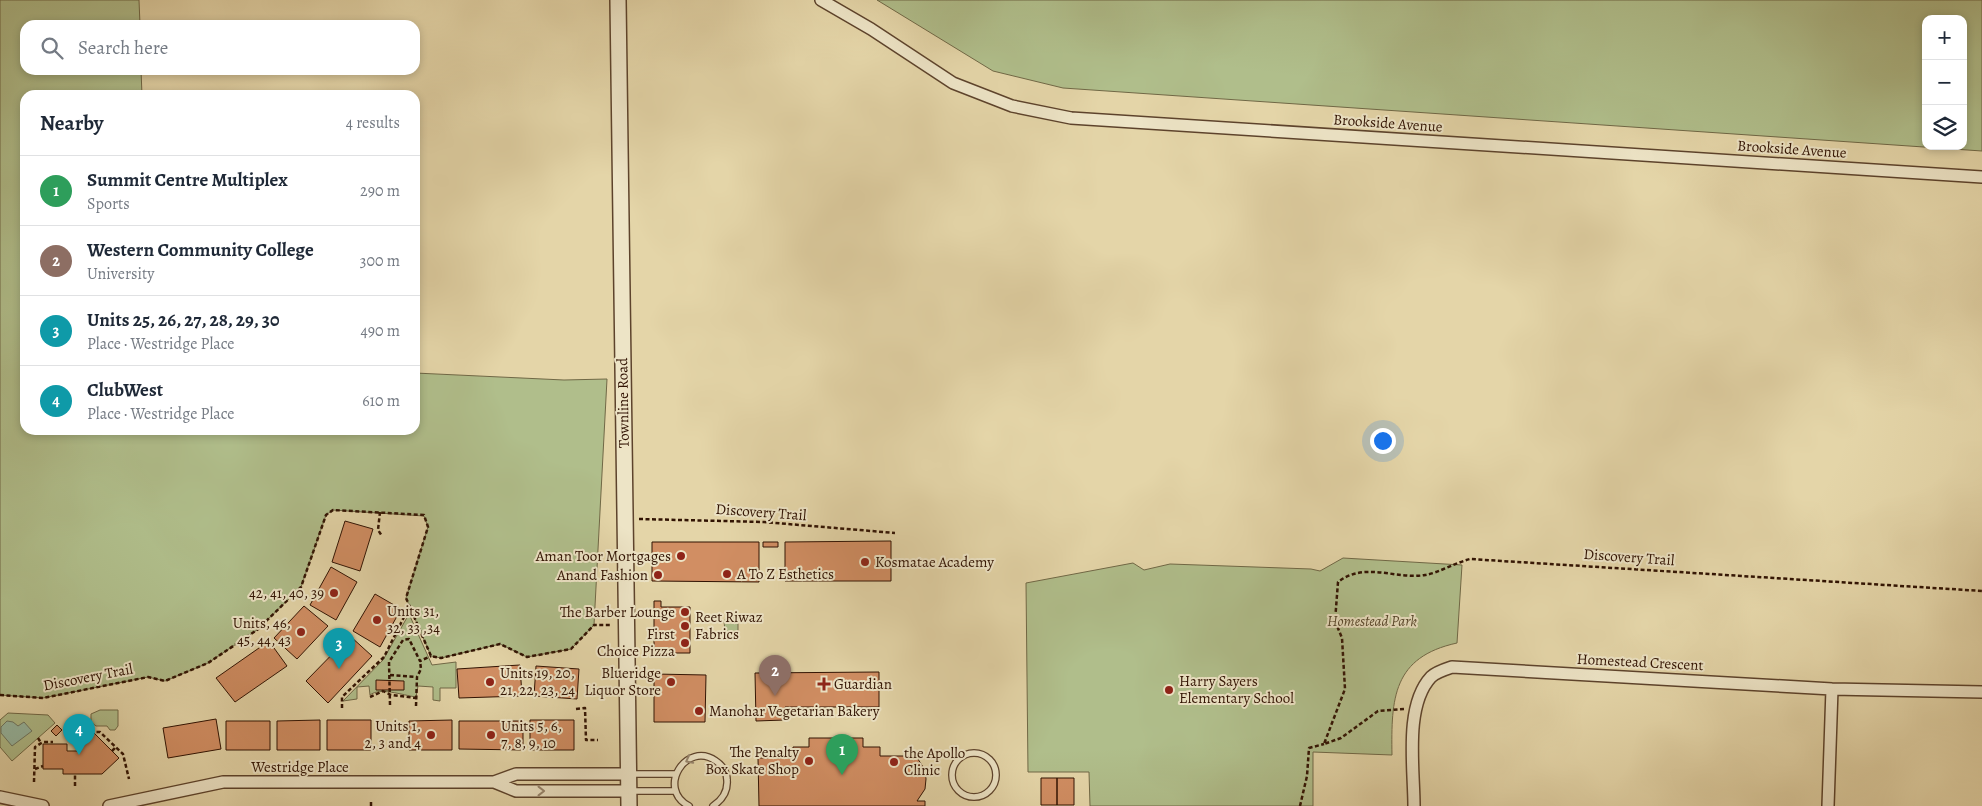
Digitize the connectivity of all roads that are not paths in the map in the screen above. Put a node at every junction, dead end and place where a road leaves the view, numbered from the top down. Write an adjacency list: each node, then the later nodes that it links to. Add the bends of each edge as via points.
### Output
1 (618, 0): 6 (street, Townline Road)
2 (821, 0): 3 (street, Brookside Avenue, via 953,83 1012,106 1071,118)
3 (1982, 177)
4 (1832, 688): 5 (street, Homestead Crescent); 17 (street, Homestead Crescent, via 1452,667 1432,675 1415,709); 18 (street)
5 (1982, 692)
6 (628, 774): 7 (lane); 9 (street, Westridge Place, via 516,774); 12 (street, Townline Road)
7 (676, 774): 10 (lane); 16 (lane, one-way to 7, via 724,796 727,788 720,764 704,756 695,756 686,760)
8 (995, 781): 8 (lane, via 995,767 979,753 958,759 952,772 955,786 967,796 981,796)
9 (494, 782): 12 (street, Westridge Place, one-way to 12, via 516,791); 14 (street, Westridge Place, via 223,782)
10 (676, 791): 12 (lane); 15 (lane)
11 (0, 797): 13 (street)
12 (629, 799)
13 (43, 806)
14 (109, 806)
15 (689, 806)
16 (713, 806)
17 (1414, 806)
18 (1828, 806)

